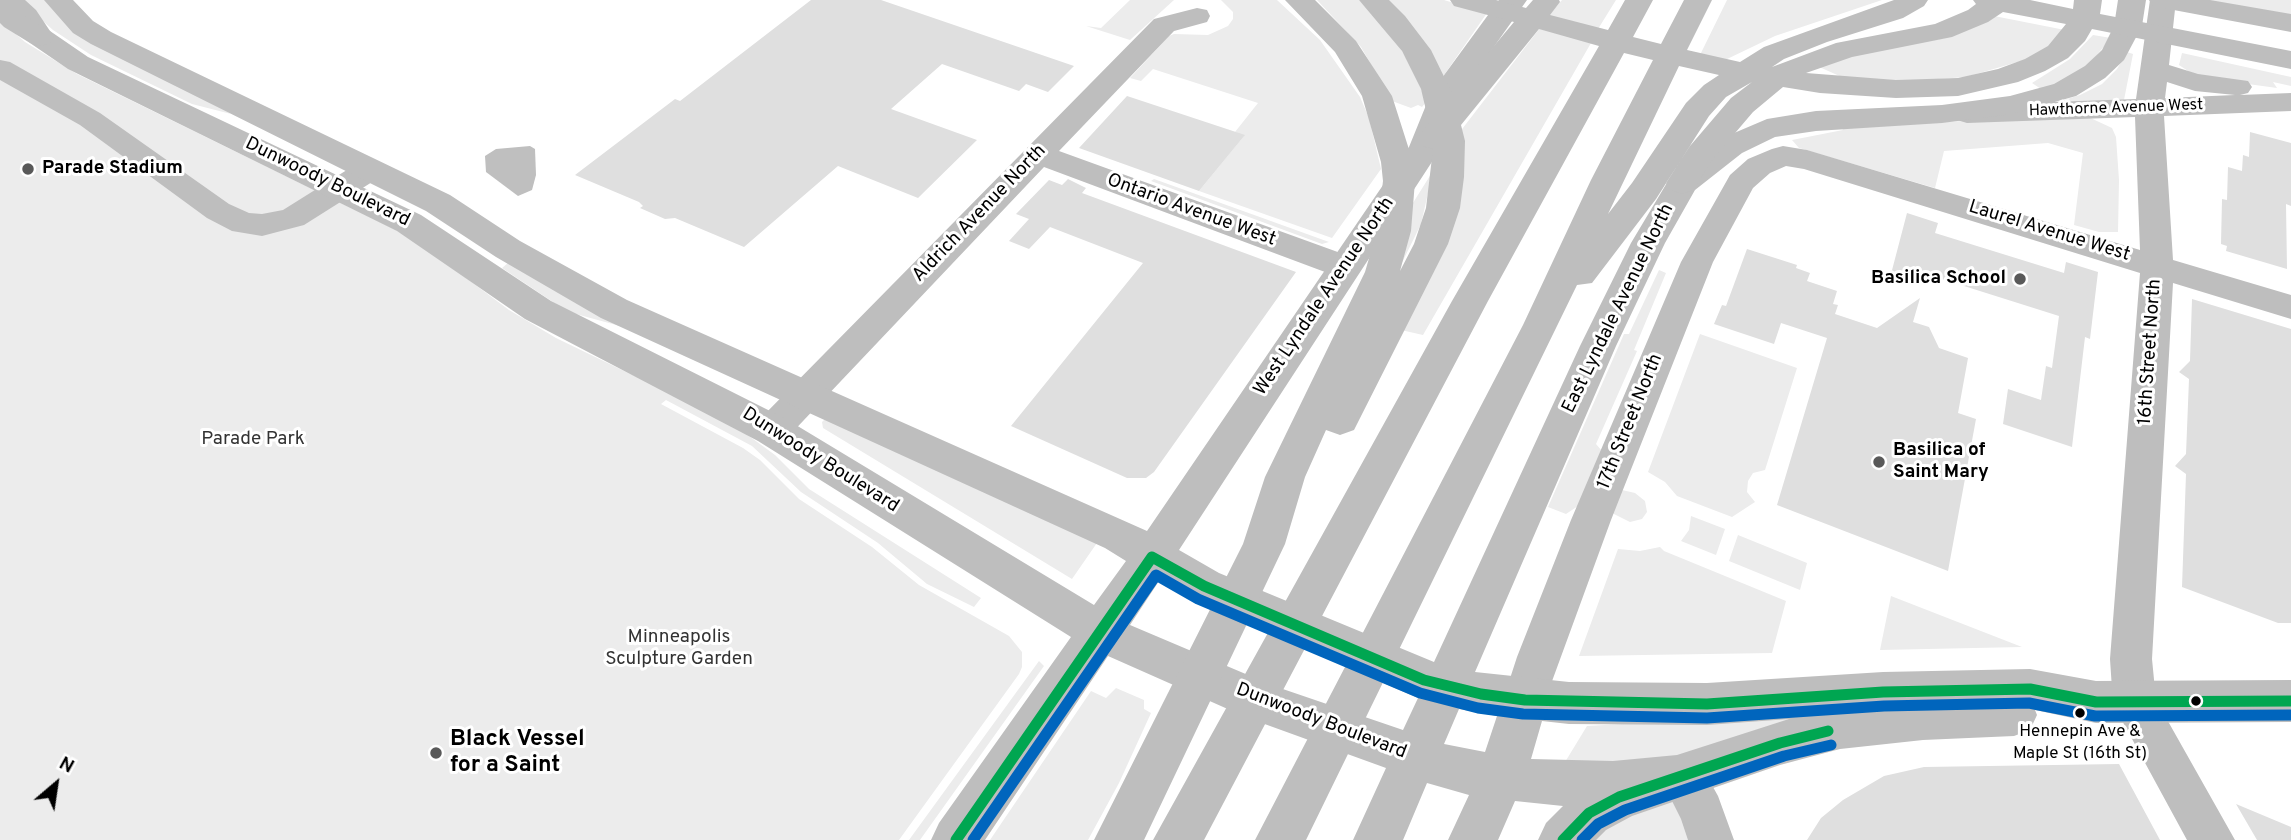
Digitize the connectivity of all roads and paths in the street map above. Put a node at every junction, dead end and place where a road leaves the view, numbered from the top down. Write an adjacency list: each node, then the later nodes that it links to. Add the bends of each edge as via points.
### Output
1 (8, 0): 21 (main road, Dunwoody Boulevard)
2 (58, 0): 33 (main road, Dunwoody Boulevard, via 83,27 101,38)
3 (1299, 0): 42 (main road, via 1346,47 1377,96 1393,142 1397,209 1390,250 1285,477)
4 (1373, 0): 42 (main road, via 1416,50 1436,89 1449,141 1447,193 1431,244 1307,485)
5 (1513, 0): 30 (main road, West Lyndale Avenue North, via 1442,99)
6 (1548, 0): 30 (main road)
7 (1639, 0): 49 (main road)
8 (1698, 0): 39 (main road, via 1607,180)
9 (1914, 0): 39 (main road, via 1893,12 1784,48 1715,91)
10 (1987, 0): 18 (main road)
11 (2001, 0): 34 (main road, via 1942,31 1846,49 1778,76 1742,105 1701,153)
12 (2088, 0): 15 (main road, via 2081,25 2068,43 2022,71 1958,87 1896,89 1766,76)
13 (2120, 0): 18 (main road)
14 (2132, 0): 29 (main road, East Lyndale Avenue North, via 2128,26 2114,54 2081,82 2012,105)
15 (1468, 1)
16 (0, 8): 21 (main road)
17 (1197, 16): 31 (street, Aldrich Avenue North, via 1164,25)
18 (2178, 16): 19 (main road); 20 (main road); 22 (main road); 24 (street, 16th Street North); 25 (main road, via 2258,64)
19 (2291, 23)
20 (2291, 34)
21 (40, 37): 35 (main road, Dunwoody Boulevard, via 78,63)
22 (2291, 60)
23 (0, 68): 35 (street, via 90,119 218,211 243,223 262,225 293,218)
24 (2154, 69): 26 (street, Hawthorne Avenue West, via 2195,82); 28 (street, 16th Street North)
25 (2291, 72)
26 (2291, 97)
27 (2291, 102): 28 (street, Hawthorne Avenue West)
28 (2149, 109): 29 (street, Hawthorne Avenue West); 36 (street, 16th Street North)
29 (1942, 114): 34 (main road, East Lyndale Avenue North, via 1816,121 1768,130 1731,146)
30 (1425, 148): 37 (main road, West Lyndale Avenue North)
31 (1038, 154): 37 (street, Ontario Avenue West); 40 (street, Aldrich Avenue North)
32 (1807, 160): 36 (street, Laurel Avenue West); 47 (street, 17th Street North, via 1783,156 1759,166 1741,183 1696,262 1538,657)
33 (369, 170): 35 (street); 40 (main road, Dunwoody Boulevard, via 438,203 614,309)
34 (1682, 184): 53 (main road, East Lyndale Avenue North, via 1598,346)
35 (340, 188): 41 (main road, Dunwoody Boulevard, via 409,223 584,336)
36 (2157, 265): 38 (street, Laurel Avenue West); 46 (street, 16th Street North, via 2131,643)
37 (1345, 267): 43 (main road, West Lyndale Avenue North)
38 (2291, 307)
39 (1541, 325): 52 (main road)
40 (805, 396): 41 (street, Aldrich Avenue North); 43 (main road, Dunwoody Boulevard, via 1121,536)
41 (772, 430): 44 (main road, Dunwoody Boulevard)
42 (1264, 544): 51 (main road)
43 (1141, 573): 44 (main road, West Lyndale Avenue North); 47 (main road, Dunwoody Boulevard, via 1204,586 1424,680 1480,694)
44 (1100, 632): 47 (main road, Dunwoody Boulevard, via 1264,703 1454,770); 50 (main road, West Lyndale Avenue North)
45 (2291, 701): 46 (main road)
46 (2115, 703): 47 (main road, via 2030,689 1883,692 1707,704 1569,703); 48 (main road, via 2040,714 1840,728 1780,743); 57 (street)
47 (1513, 739): 48 (main road, Dunwoody Boulevard, via 1531,783 1613,785); 54 (main road)
48 (1683, 777): 55 (main road, via 1619,797 1589,813); 56 (street)
49 (1183, 831)
50 (956, 840)
51 (1119, 840)
52 (1280, 840)
53 (1378, 840)
54 (1472, 840)
55 (1563, 840)
56 (1712, 840)
57 (2211, 840)

